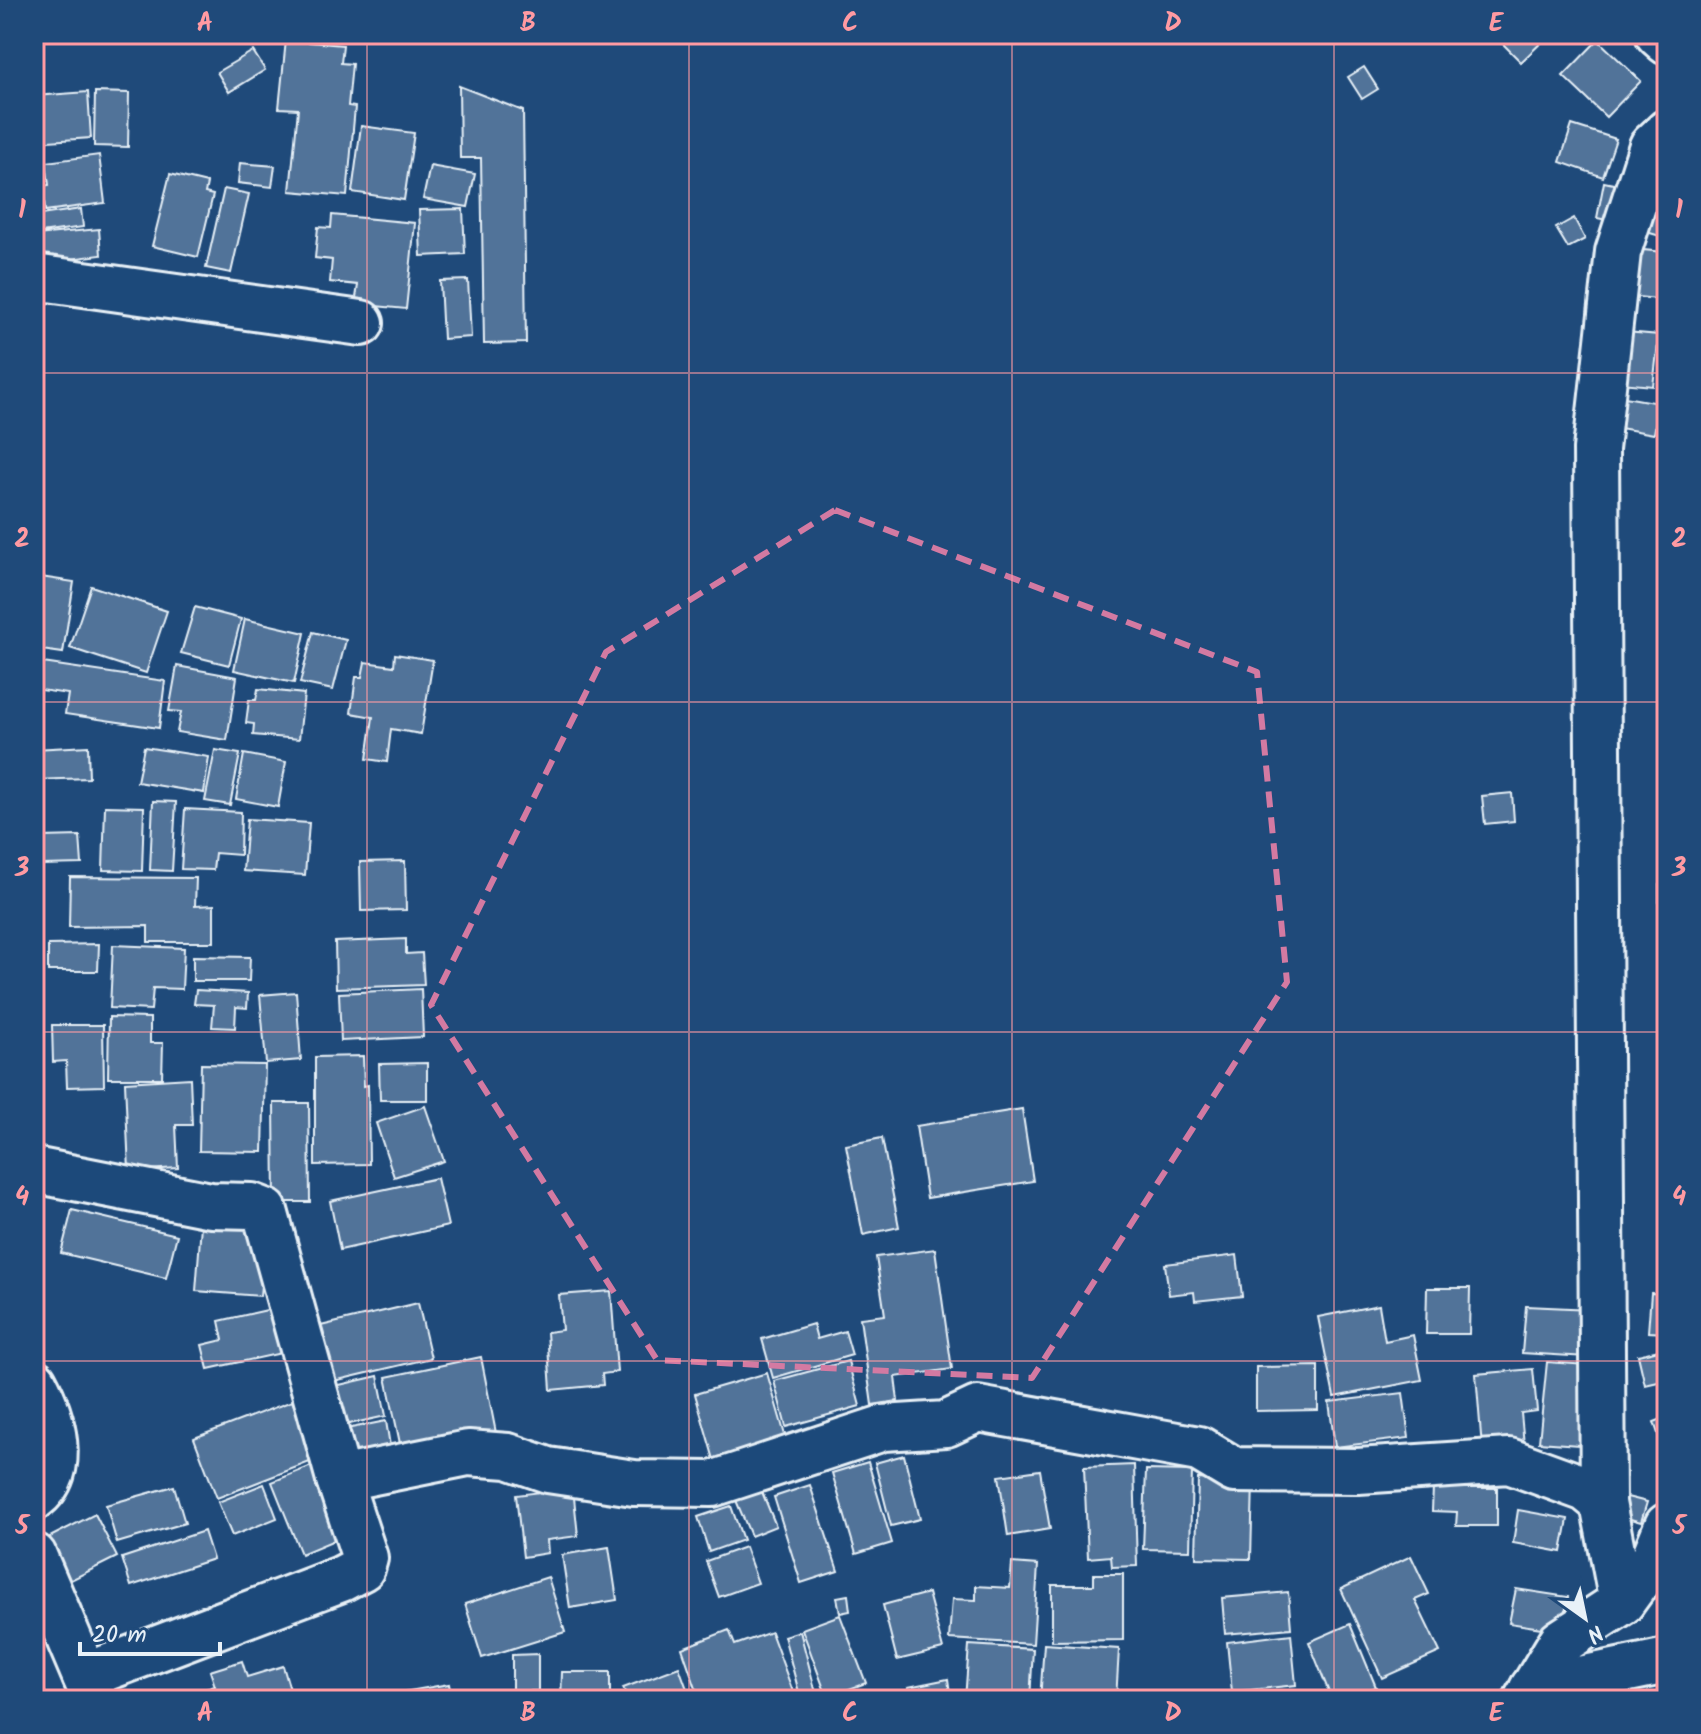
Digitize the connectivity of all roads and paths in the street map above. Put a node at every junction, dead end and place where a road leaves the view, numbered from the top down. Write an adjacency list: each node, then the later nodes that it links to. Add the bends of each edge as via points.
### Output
1 (1658, 34): 2 (street)
2 (1667, 42)
3 (1662, 143): 9 (street, via 1618,252 1596,449)
4 (34, 277): 5 (street)
5 (361, 323)
6 (34, 1170): 8 (street, via 265,1211)
7 (34, 1382): 10 (street, via 54,1443 55,1466 48,1488)
8 (339, 1479): 9 (street, via 468,1453 508,1456 548,1470 634,1483 712,1484 883,1428 946,1424 978,1409 1199,1449 1234,1470 1358,1471 1509,1461); 15 (street, via 365,1558 362,1568)
9 (1595, 1496): 13 (street)
10 (34, 1498)
11 (1667, 1526): 13 (street, via 1654,1558)
12 (34, 1556): 15 (street)
13 (1622, 1602): 16 (street, via 1561,1642)
14 (1667, 1661): 16 (street)
15 (90, 1688)
16 (1529, 1694)

